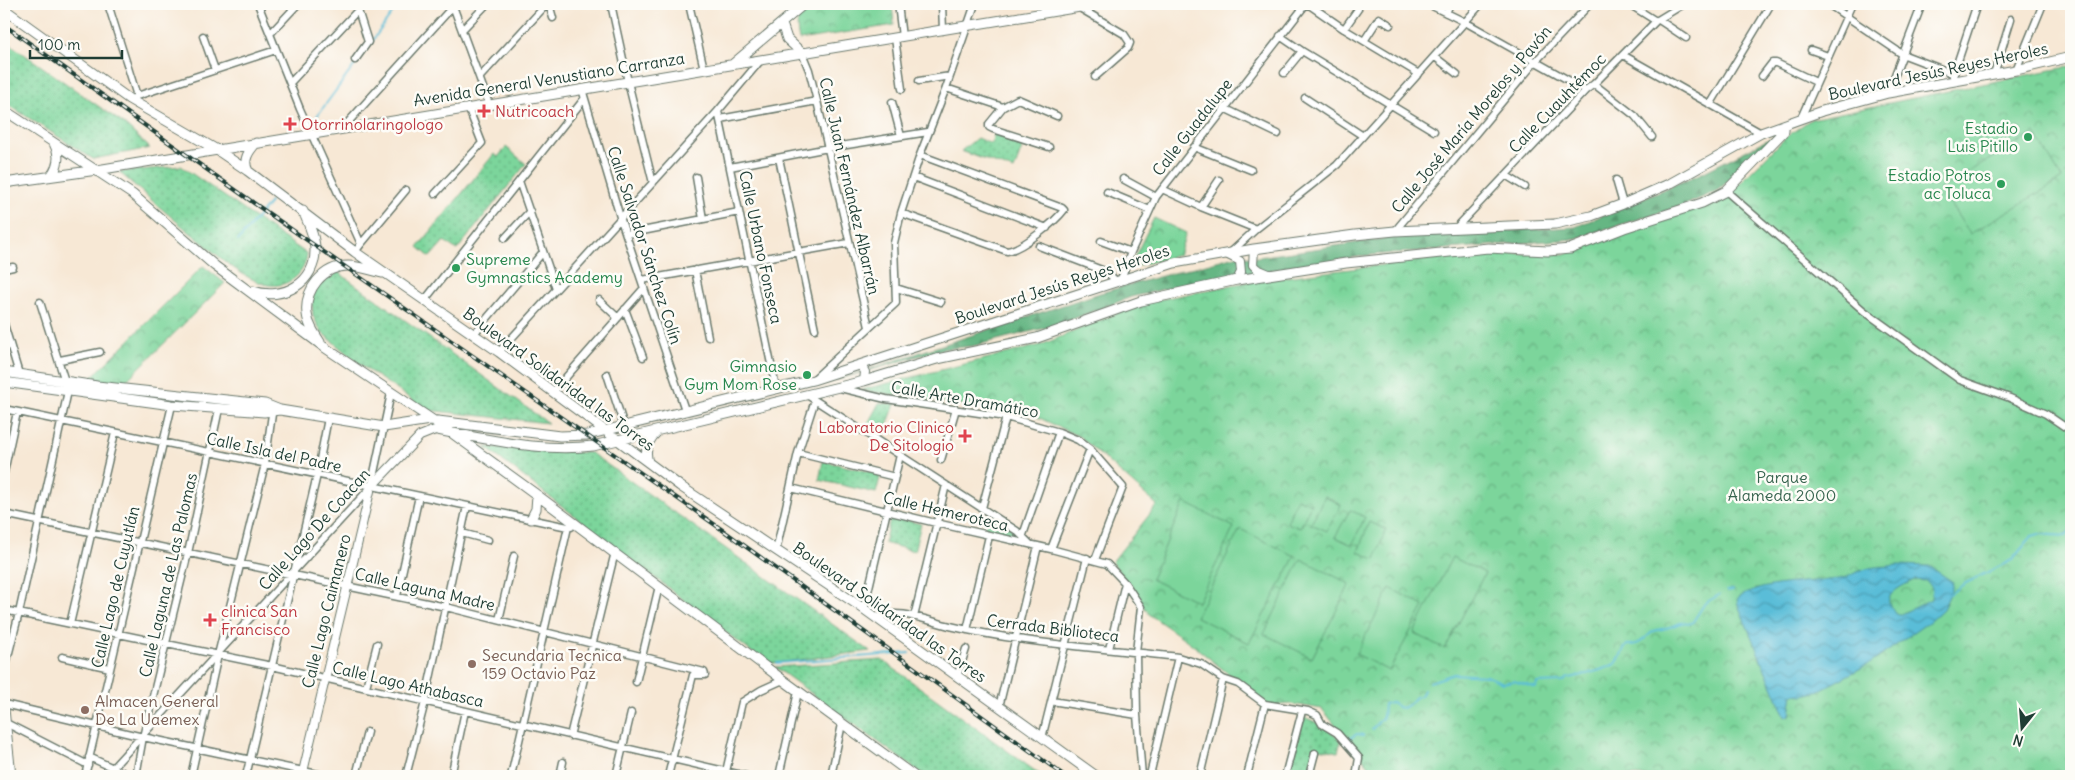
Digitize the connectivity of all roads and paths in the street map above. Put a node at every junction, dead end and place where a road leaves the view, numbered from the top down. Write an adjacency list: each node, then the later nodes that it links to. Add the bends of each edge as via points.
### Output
1 (108, 4): 87 (street)
2 (258, 4): 46 (street)
3 (298, 4): 46 (street)
4 (487, 4): 44 (street)
5 (548, 4): 35 (street); 74 (street)
6 (611, 4): 78 (street)
7 (689, 4): 66 (street)
8 (804, 4): 40 (main road)
9 (898, 4): 49 (street)
10 (942, 4): 45 (street)
11 (975, 4): 42 (street)
12 (1098, 4): 28 (main road, Avenida General Venustiano Carranza)
13 (1307, 4): 43 (street); 48 (street, Calle Guadalupe)
14 (1428, 4): 32 (street)
15 (1450, 4): 32 (street)
16 (1481, 4): 38 (street)
17 (1590, 4): 63 (street, Calle José María Morelos y Pavón)
18 (1629, 4): 37 (street)
19 (1686, 4): 20 (street, Calle Cuauhtémoc); 37 (street, Calle Cuauhtémoc)
20 (1695, 4)
21 (1770, 4): 93 (street)
22 (1828, 4): 33 (street)
23 (1852, 4): 33 (street)
24 (1922, 4): 56 (street)
25 (1977, 4): 76 (street)
26 (2044, 4): 67 (street)
27 (454, 5): 44 (street); 104 (street)
28 (1079, 5): 42 (main road, Avenida General Venustiano Carranza); 75 (street, via 1124,34 1130,43)
29 (357, 7): 61 (street, via 368,42); 77 (street)
30 (1358, 9): 43 (street)
31 (4, 10): 39 (main road, Boulevard Solidaridad las Torres)
32 (1446, 13): 38 (street)
33 (1846, 17): 56 (street); 58 (street)
34 (4, 18): 39 (main road)
35 (554, 18)
36 (2011, 19): 71 (street)
37 (1658, 21): 50 (street); 57 (street, Calle Cuauhtémoc)
38 (1466, 22): 59 (street); 63 (street)
39 (21, 23): 87 (main road, Boulevard Solidaridad las Torres)
40 (782, 24): 55 (main road, via 787,39); 64 (main road)
41 (1390, 25): 51 (street, via 1378,18)
42 (967, 26): 45 (main road, Avenida General Venustiano Carranza); 72 (street)
43 (1344, 29): 51 (street)
44 (462, 30): 74 (street)
45 (943, 30): 49 (main road, Avenida General Venustiano Carranza)
46 (270, 34): 52 (street)
47 (203, 36): 65 (street)
48 (1280, 36): 54 (street); 97 (street, Calle Guadalupe)
49 (899, 37): 55 (main road, Avenida General Venustiano Carranza); 83 (street)
50 (1686, 38)
51 (1364, 41): 69 (street)
52 (276, 50): 65 (street); 77 (street)
53 (1811, 50): 58 (street)
54 (1302, 51): 68 (street); 94 (street)
55 (802, 53): 62 (main road, Avenida General Venustiano Carranza); 90 (street, Calle Juan Fernández Albarrán)
56 (1902, 54): 76 (street); 86 (street)
57 (1623, 55): 81 (street, Calle Cuauhtémoc); 93 (street)
58 (1828, 56): 80 (street)
59 (1434, 57): 69 (street); 70 (street)
60 (2071, 57): 67 (main road, Boulevard Jesús Reyes Heroles)
61 (355, 60)
62 (760, 61): 64 (main road, Avenida General Venustiano Carranza); 99 (street)
63 (1536, 62): 85 (street); 154 (street, Calle José María Morelos y Pavón)
64 (733, 64): 66 (main road, Avenida General Venustiano Carranza)
65 (214, 70): 87 (street)
66 (704, 70): 78 (main road, Avenida General Venustiano Carranza)
67 (2016, 70): 71 (main road, Boulevard Jesús Reyes Heroles)
68 (1284, 74)
69 (1419, 74): 94 (street)
70 (1457, 74)
71 (1994, 74): 76 (main road, Boulevard Jesús Reyes Heroles)
72 (950, 76): 79 (street); 84 (street)
73 (1762, 76): 80 (street, via 1774,63)
74 (480, 77): 92 (street)
75 (1095, 77)
76 (1952, 78): 86 (main road, Boulevard Jesús Reyes Heroles)
77 (290, 82): 108 (street)
78 (628, 82): 82 (main road, Avenida General Venustiano Carranza); 134 (street)
79 (919, 82)
80 (1816, 82): 101 (street)
81 (1594, 84): 85 (street, Calle Cuauhtémoc); 112 (street, via 1640,120)
82 (582, 88): 89 (street, Calle Salvador Sánchez Colín); 92 (main road, Avenida General Venustiano Carranza)
83 (902, 88)
84 (946, 88): 96 (street); 106 (street)
85 (1586, 90): 126 (street, Calle Cuauhtémoc)
86 (1888, 94): 101 (main road, Boulevard Jesús Reyes Heroles)
87 (133, 97): 118 (main road, Boulevard Solidaridad las Torres)
88 (1305, 98): 111 (street)
89 (584, 99): 132 (street); 149 (street, Calle Salvador Sánchez Colín)
90 (818, 101): 102 (street); 117 (street, Calle Juan Fernández Albarrán)
91 (892, 102): 110 (street)
92 (489, 104): 95 (main road, Avenida General Venustiano Carranza)
93 (1710, 104): 107 (street)
94 (1391, 106): 105 (street); 111 (street)
95 (468, 107): 104 (main road, Avenida General Venustiano Carranza); 140 (street, via 482,143)
96 (1004, 107): 100 (street, via 1020,99); 115 (street, via 989,128)
97 (1224, 108): 109 (street); 116 (street, Calle Guadalupe)
98 (4, 110): 114 (main road)
99 (718, 111): 102 (street, Calle Urbano Fonseca); 134 (street)
100 (1057, 116)
101 (1801, 118): 103 (main road, Boulevard Jesús Reyes Heroles)
102 (720, 119): 121 (street, Calle Urbano Fonseca)
103 (1784, 126): 107 (main road, Boulevard Jesús Reyes Heroles); 138 (main road, Boulevard Jesús Reyes Heroles, via 1784,131)
104 (342, 129): 108 (main road, Avenida General Venustiano Carranza)
105 (1434, 131)
106 (928, 132): 110 (street); 119 (street)
107 (1761, 133): 142 (main road, Boulevard Jesús Reyes Heroles, via 1671,183)
108 (312, 134): 113 (main road, Avenida General Venustiano Carranza); 159 (street)
109 (1278, 134)
110 (901, 136): 117 (street)
111 (1363, 136): 152 (street, via 1326,175)
112 (1652, 137)
113 (256, 142): 118 (main road, Avenida General Venustiano Carranza); 124 (main road, via 246,156)
114 (54, 143): 122 (main road); 125 (main road, via 58,159)
115 (1049, 147)
116 (1194, 147): 123 (street); 136 (street, Calle Guadalupe)
117 (828, 148): 120 (street); 158 (street, Calle Juan Fernández Albarrán)
118 (217, 150): 122 (main road, Avenida General Venustiano Carranza); 124 (main road, Boulevard Solidaridad las Torres)
119 (920, 155): 128 (street); 151 (street, via 1064,210)
120 (779, 158): 121 (street); 164 (street)
121 (730, 167): 147 (street, Calle Urbano Fonseca)
122 (97, 170): 125 (main road, Avenida General Venustiano Carranza); 178 (main road, via 132,194)
123 (1251, 170)
124 (248, 171): 145 (main road, Boulevard Solidaridad las Torres)
125 (51, 176): 133 (main road, Avenida General Venustiano Carranza)
126 (1507, 176): 135 (street); 153 (street, Calle Cuauhtémoc)
127 (696, 177): 150 (street)
128 (912, 177): 148 (street); 151 (street)
129 (1123, 179): 141 (street)
130 (1219, 180): 143 (street)
131 (1616, 180): 142 (street)
132 (519, 181): 146 (street); 181 (street)
133 (4, 183)
134 (652, 183): 149 (street)
135 (1525, 188)
136 (1162, 189): 141 (street, Calle Guadalupe); 143 (street)
137 (406, 190): 159 (street)
138 (1726, 191): 172 (main road, Boulevard Jesús Reyes Heroles, via 1702,203 1564,250 1488,248); 225 (street, via 1864,311 1960,380 2046,414)
139 (1107, 192): 144 (street)
140 (435, 194)
141 (1156, 197): 144 (street, Calle Guadalupe)
142 (1623, 204): 153 (main road, Boulevard Jesús Reyes Heroles, via 1555,224)
143 (1201, 207): 152 (street)
144 (1150, 210): 165 (street, Calle Guadalupe)
145 (303, 211): 162 (main road, Boulevard Solidaridad las Torres); 178 (main road, via 315,249 306,278 291,290 279,294 260,294)
146 (530, 211): 156 (street); 163 (street)
147 (739, 212): 150 (street); 167 (street, Calle Urbano Fonseca)
148 (901, 213): 151 (street, via 1007,252); 177 (street, via 894,243)
149 (620, 216): 155 (street, Calle Salvador Sánchez Colín); 179 (street)
150 (703, 219): 155 (street)
151 (1047, 228)
152 (1256, 229): 166 (street)
153 (1455, 229): 154 (main road, Boulevard Jesús Reyes Heroles)
154 (1395, 231): 161 (main road, Boulevard Jesús Reyes Heroles)
155 (627, 234): 173 (street, Calle Salvador Sánchez Colín)
156 (505, 238)
157 (1100, 242): 165 (street)
158 (849, 243): 164 (street); 187 (street, Calle Juan Fernández Albarrán)
159 (361, 244): 162 (street)
160 (1039, 246): 174 (street, via 1107,272)
161 (1254, 249): 166 (main road, Boulevard Jesús Reyes Heroles); 172 (street, via 1253,265)
162 (355, 252): 171 (main road, Boulevard Solidaridad las Torres)
163 (543, 252): 179 (street); 189 (street)
164 (799, 252): 167 (street); 188 (street)
165 (1131, 252): 174 (street, Calle Guadalupe)
166 (1228, 255): 174 (main road, Boulevard Jesús Reyes Heroles, via 1174,264); 175 (street, via 1240,261 1241,272)
167 (749, 260): 170 (street); 204 (street, Calle Urbano Fonseca)
168 (14, 267): 169 (street)
169 (4, 269)
170 (694, 270): 173 (street); 190 (street)
171 (387, 274): 181 (main road, Boulevard Solidaridad las Torres); 191 (main road, via 347,266 330,270 316,281 308,296 307,314)
172 (1268, 274): 175 (main road, Boulevard Jesús Reyes Heroles)
173 (642, 280): 176 (street, Calle Salvador Sánchez Colín)
174 (1118, 280): 196 (main road, Boulevard Jesús Reyes Heroles)
175 (1237, 280): 201 (main road, Boulevard Jesús Reyes Heroles, via 1141,301 1037,338 937,359)
176 (644, 288): 184 (street); 216 (street, Calle Salvador Sánchez Colín)
177 (896, 288): 183 (street); 187 (street, Calle Juan Fernández Albarrán, via 895,304)
178 (245, 289): 191 (main road)
179 (556, 289): 193 (street)
180 (599, 300): 185 (street)
181 (424, 301): 189 (main road, Boulevard Solidaridad las Torres)
182 (40, 302): 195 (street)
183 (941, 302)
184 (625, 309): 185 (street); 194 (street)
185 (618, 318): 206 (street)
186 (4, 324): 198 (street)
187 (869, 327): 200 (street, Calle Juan Fernández Albarrán)
188 (815, 329)
189 (473, 335): 193 (main road, Boulevard Solidaridad las Torres)
190 (708, 337)
191 (324, 347): 207 (main road)
192 (100, 352): 195 (street)
193 (498, 352): 206 (main road, Boulevard Solidaridad las Torres)
194 (643, 358)
195 (60, 360): 203 (street)
196 (861, 365): 200 (main road, Boulevard Jesús Reyes Heroles); 201 (street, via 865,372)
197 (4, 372): 198 (main road)
198 (19, 374): 203 (main road)
199 (607, 374): 222 (street)
200 (813, 380): 204 (main road, Boulevard Jesús Reyes Heroles)
201 (864, 381): 205 (main road, Boulevard Jesús Reyes Heroles)
202 (4, 382): 203 (main road)
203 (67, 386): 210 (main road); 215 (main road); 221 (street)
204 (776, 388): 208 (main road, Boulevard Jesús Reyes Heroles)
205 (839, 388): 209 (main road, Boulevard Jesús Reyes Heroles); 214 (street, Calle Arte Dramático, via 886,399)
206 (553, 392): 224 (main road, Boulevard Solidaridad las Torres)
207 (391, 393): 220 (main road); 223 (street, Calle Lago Caimanero)
208 (744, 395): 213 (street); 216 (main road, Boulevard Jesús Reyes Heroles)
209 (811, 398): 213 (main road, Boulevard Jesús Reyes Heroles); 234 (street); 235 (street)
210 (172, 405): 211 (main road); 231 (street, Calle Lago de Cuyutlán)
211 (220, 408): 215 (main road); 233 (street, Calle Laguna de Las Palomas)
212 (4, 409): 217 (street, Calle Isla del Padre)
213 (750, 409): 226 (main road, Boulevard Jesús Reyes Heroles)
214 (956, 409): 218 (street, Calle Arte Dramático); 236 (street)
215 (275, 410): 219 (main road); 238 (street)
216 (685, 410): 222 (main road, Boulevard Jesús Reyes Heroles)
217 (17, 412): 221 (street, Calle Isla del Padre); 239 (street)
218 (1006, 417): 227 (street, Calle Arte Dramático); 248 (street)
219 (328, 418): 223 (main road); 240 (street)
220 (430, 420): 223 (main road); 224 (main road, Boulevard Jesús Reyes Heroles, via 569,436); 229 (main road)
221 (63, 421): 228 (street, Calle Isla del Padre); 252 (street)
222 (624, 426): 224 (main road, Boulevard Jesús Reyes Heroles)
223 (384, 427): 243 (street, Calle Lago Caimanero)
224 (604, 430): 230 (main road, Boulevard Solidaridad las Torres)
225 (2071, 431)
226 (657, 432): 230 (main road, Boulevard Jesús Reyes Heroles); 237 (main road, via 647,447)
227 (1059, 432): 232 (street, Calle Arte Dramático); 258 (street)
228 (115, 433): 231 (street, Calle Isla del Padre); 256 (street)
229 (452, 433): 230 (main road, Boulevard Jesús Reyes Heroles, via 563,448); 243 (street, Calle Lago De Coacan, via 435,430 424,433); 245 (main road)
230 (619, 441): 237 (main road, Boulevard Solidaridad las Torres)
231 (163, 443): 233 (street, Calle Isla del Padre); 261 (street, Calle Lago de Cuyutlán)
232 (1090, 449): 264 (street); 270 (street, Calle Arte Dramático, via 1122,489)
233 (210, 453): 238 (street, Calle Isla del Padre); 267 (street, Calle Laguna de Las Palomas)
234 (798, 453): 241 (street); 244 (street)
235 (900, 454): 241 (street); 242 (street)
236 (941, 460)
237 (648, 462): 265 (main road, Boulevard Solidaridad las Torres)
238 (265, 464): 240 (street, Calle Isla del Padre); 271 (street)
239 (4, 472)
240 (317, 475): 243 (street, Calle Isla del Padre); 272 (street)
241 (895, 477): 249 (street)
242 (946, 485): 248 (street); 253 (street)
243 (371, 487): 246 (street, Calle Isla del Padre); 272 (street, Calle Lago De Coacan); 274 (street, Calle Lago Caimanero)
244 (791, 488): 249 (street, Calle Hemeroteca); 265 (street)
245 (537, 495): 251 (main road); 255 (main road)
246 (419, 496): 247 (street, Calle Isla del Padre); 276 (street)
247 (467, 506): 251 (street, Calle Isla del Padre); 257 (street)
248 (982, 508): 258 (street)
249 (887, 511): 253 (street, Calle Hemeroteca); 278 (street)
250 (4, 514): 252 (street, Calle Laguna Madre)
251 (531, 520): 254 (street, Calle Isla del Padre)
252 (40, 521): 256 (street, Calle Laguna Madre); 280 (street)
253 (936, 524): 259 (street, Calle Hemeroteca); 281 (street)
254 (568, 527): 255 (street, Calle Isla del Padre); 286 (street)
255 (580, 529): 266 (main road)
256 (91, 532): 261 (street, Calle Laguna Madre); 284 (street)
257 (462, 533): 260 (street); 277 (street)
258 (1023, 535): 262 (street)
259 (988, 536): 262 (street, Calle Hemeroteca); 285 (street)
260 (488, 540)
261 (138, 543): 267 (street, Calle Laguna Madre); 287 (street, Calle Lago de Cuyutlán)
262 (1030, 544): 263 (street, Calle Hemeroteca)
263 (1038, 546): 264 (street, Calle Hemeroteca); 288 (street)
264 (1050, 549): 269 (street, Calle Hemeroteca)
265 (776, 551): 278 (main road, Boulevard Solidaridad las Torres)
266 (615, 552): 275 (main road); 290 (street)
267 (188, 553): 271 (street, Calle Laguna Madre); 292 (street, Calle Laguna de Las Palomas)
268 (514, 556): 283 (street)
269 (1087, 558): 270 (street, Calle Hemeroteca); 291 (street)
270 (1095, 560): 273 (street, Calle Hemeroteca, via 1109,566)
271 (241, 564): 272 (street, Calle Laguna Madre); 296 (street)
272 (292, 574): 274 (street, Calle Laguna Madre); 296 (street, Calle Lago De Coacan); 300 (street)
273 (1125, 584): 293 (street); 295 (street, Calle Hemeroteca, via 1141,607)
274 (346, 585): 276 (street, Calle Laguna Madre); 304 (street, Calle Lago Caimanero)
275 (659, 586): 297 (street); 306 (main road)
276 (397, 596): 277 (street, Calle Laguna Madre)
277 (446, 607): 283 (street, Calle Laguna Madre); 311 (street)
278 (864, 609): 282 (main road, Boulevard Solidaridad las Torres)
279 (4, 610): 280 (street, Calle Lago Athabasca)
280 (19, 613): 284 (street, Calle Lago Athabasca); 302 (street)
281 (914, 617): 282 (street, Cerrada Biblioteca, via 891,613); 285 (street, Cerrada Biblioteca)
282 (876, 618): 303 (main road, Boulevard Solidaridad las Torres)
283 (499, 620): 286 (street, Calle Laguna Madre)
284 (70, 624): 287 (street, Calle Lago Athabasca)
285 (968, 630): 288 (street, Cerrada Biblioteca)
286 (543, 631): 290 (street, Calle Laguna Madre); 322 (street)
287 (118, 634): 292 (street, Calle Lago Athabasca); 301 (street, Calle Lago de Cuyutlán)
288 (1016, 638): 291 (street, Cerrada Biblioteca); 314 (street)
289 (377, 644): 308 (street)
290 (592, 644): 297 (street, Calle Laguna Madre); 325 (street)
291 (1064, 644): 293 (street, Cerrada Biblioteca); 310 (street)
292 (166, 645): 296 (street, Calle Lago Athabasca); 326 (street, Calle Laguna de Las Palomas)
293 (1109, 649): 295 (street, Cerrada Biblioteca)
294 (966, 650): 303 (street)
295 (1136, 652): 299 (street, Cerrada Biblioteca); 319 (street, Calle Hemeroteca)
296 (218, 655): 300 (street, Calle Lago Athabasca); 326 (street, Calle Lago De Coacan); 329 (street)
297 (642, 656): 307 (street); 332 (street, Calle Laguna Madre, via 706,674 693,675)
298 (62, 657): 301 (street)
299 (1178, 657): 305 (street, Cerrada Biblioteca, via 1201,664); 360 (street)
300 (272, 666): 304 (street, Calle Lago Athabasca); 333 (street)
301 (110, 668): 323 (street, Calle Lago de Cuyutlán)
302 (4, 672)
303 (957, 677): 314 (main road, Boulevard Solidaridad las Torres)
304 (324, 678): 308 (street, Calle Lago Athabasca); 337 (street, Calle Lago Caimanero)
305 (1223, 679): 313 (street, Cerrada Biblioteca, via 1238,684); 361 (street)
306 (783, 680): 309 (main road); 338 (street, via 742,702)
307 (636, 682)
308 (366, 688): 311 (street, Calle Lago Athabasca)
309 (798, 692): 321 (main road); 356 (street)
310 (1052, 701): 319 (street); 327 (street)
311 (425, 702): 316 (street, Calle Lago Athabasca); 349 (street)
312 (4, 704): 323 (street)
313 (1265, 704): 317 (street); 362 (street)
314 (999, 707): 327 (main road, Boulevard Solidaridad las Torres)
315 (4, 709): 320 (main road)
316 (465, 711): 322 (street, Calle Lago Athabasca); 350 (street)
317 (1302, 712): 363 (street); 365 (street, via 1317,715 1322,724 1337,733 1359,758)
318 (631, 713): 328 (street)
319 (1137, 715): 339 (street, Calle Hemeroteca)
320 (6, 723): 335 (street); 340 (main road)
321 (842, 724): 357 (street); 358 (main road)
322 (523, 725): 325 (street, Calle Lago Athabasca); 351 (street)
323 (96, 726): 326 (street); 331 (street, Calle Lago de Cuyutlán)
324 (367, 732): 348 (street)
325 (570, 736): 328 (street, Calle Lago Athabasca)
326 (143, 737): 329 (street); 336 (street, Calle Lago De Coacan); 344 (street, Calle Laguna de Las Palomas)
327 (1042, 738): 359 (main road, Boulevard Solidaridad las Torres)
328 (623, 748): 332 (street, Calle Lago Athabasca); 353 (street)
329 (198, 749): 333 (street); 345 (street)
330 (1315, 753): 364 (street)
331 (89, 756): 335 (street, Calle Lago de Cuyutlán); 336 (street)
332 (672, 759): 338 (street, Calle Lago Athabasca); 354 (street)
333 (250, 760): 337 (street); 346 (street)
334 (563, 762): 352 (street)
335 (88, 765): 341 (street, Calle Lago de Cuyutlán)
336 (113, 767): 342 (street, Calle Lago De Coacan); 343 (street)
337 (302, 774): 347 (street)
338 (726, 774): 355 (street, Calle Lago Athabasca)
339 (1142, 775): 360 (street)
340 (11, 776)
341 (85, 776)
342 (105, 776)
343 (131, 776)
344 (136, 776)
345 (191, 776)
346 (246, 776)
347 (327, 776)
348 (356, 776)
349 (406, 776)
350 (451, 776)
351 (511, 776)
352 (560, 776)
353 (616, 776)
354 (668, 776)
355 (746, 776)
356 (779, 776)
357 (831, 776)
358 (914, 776)
359 (1096, 776)
360 (1153, 776)
361 (1200, 776)
362 (1247, 776)
363 (1285, 776)
364 (1309, 776)
365 (1356, 776)

